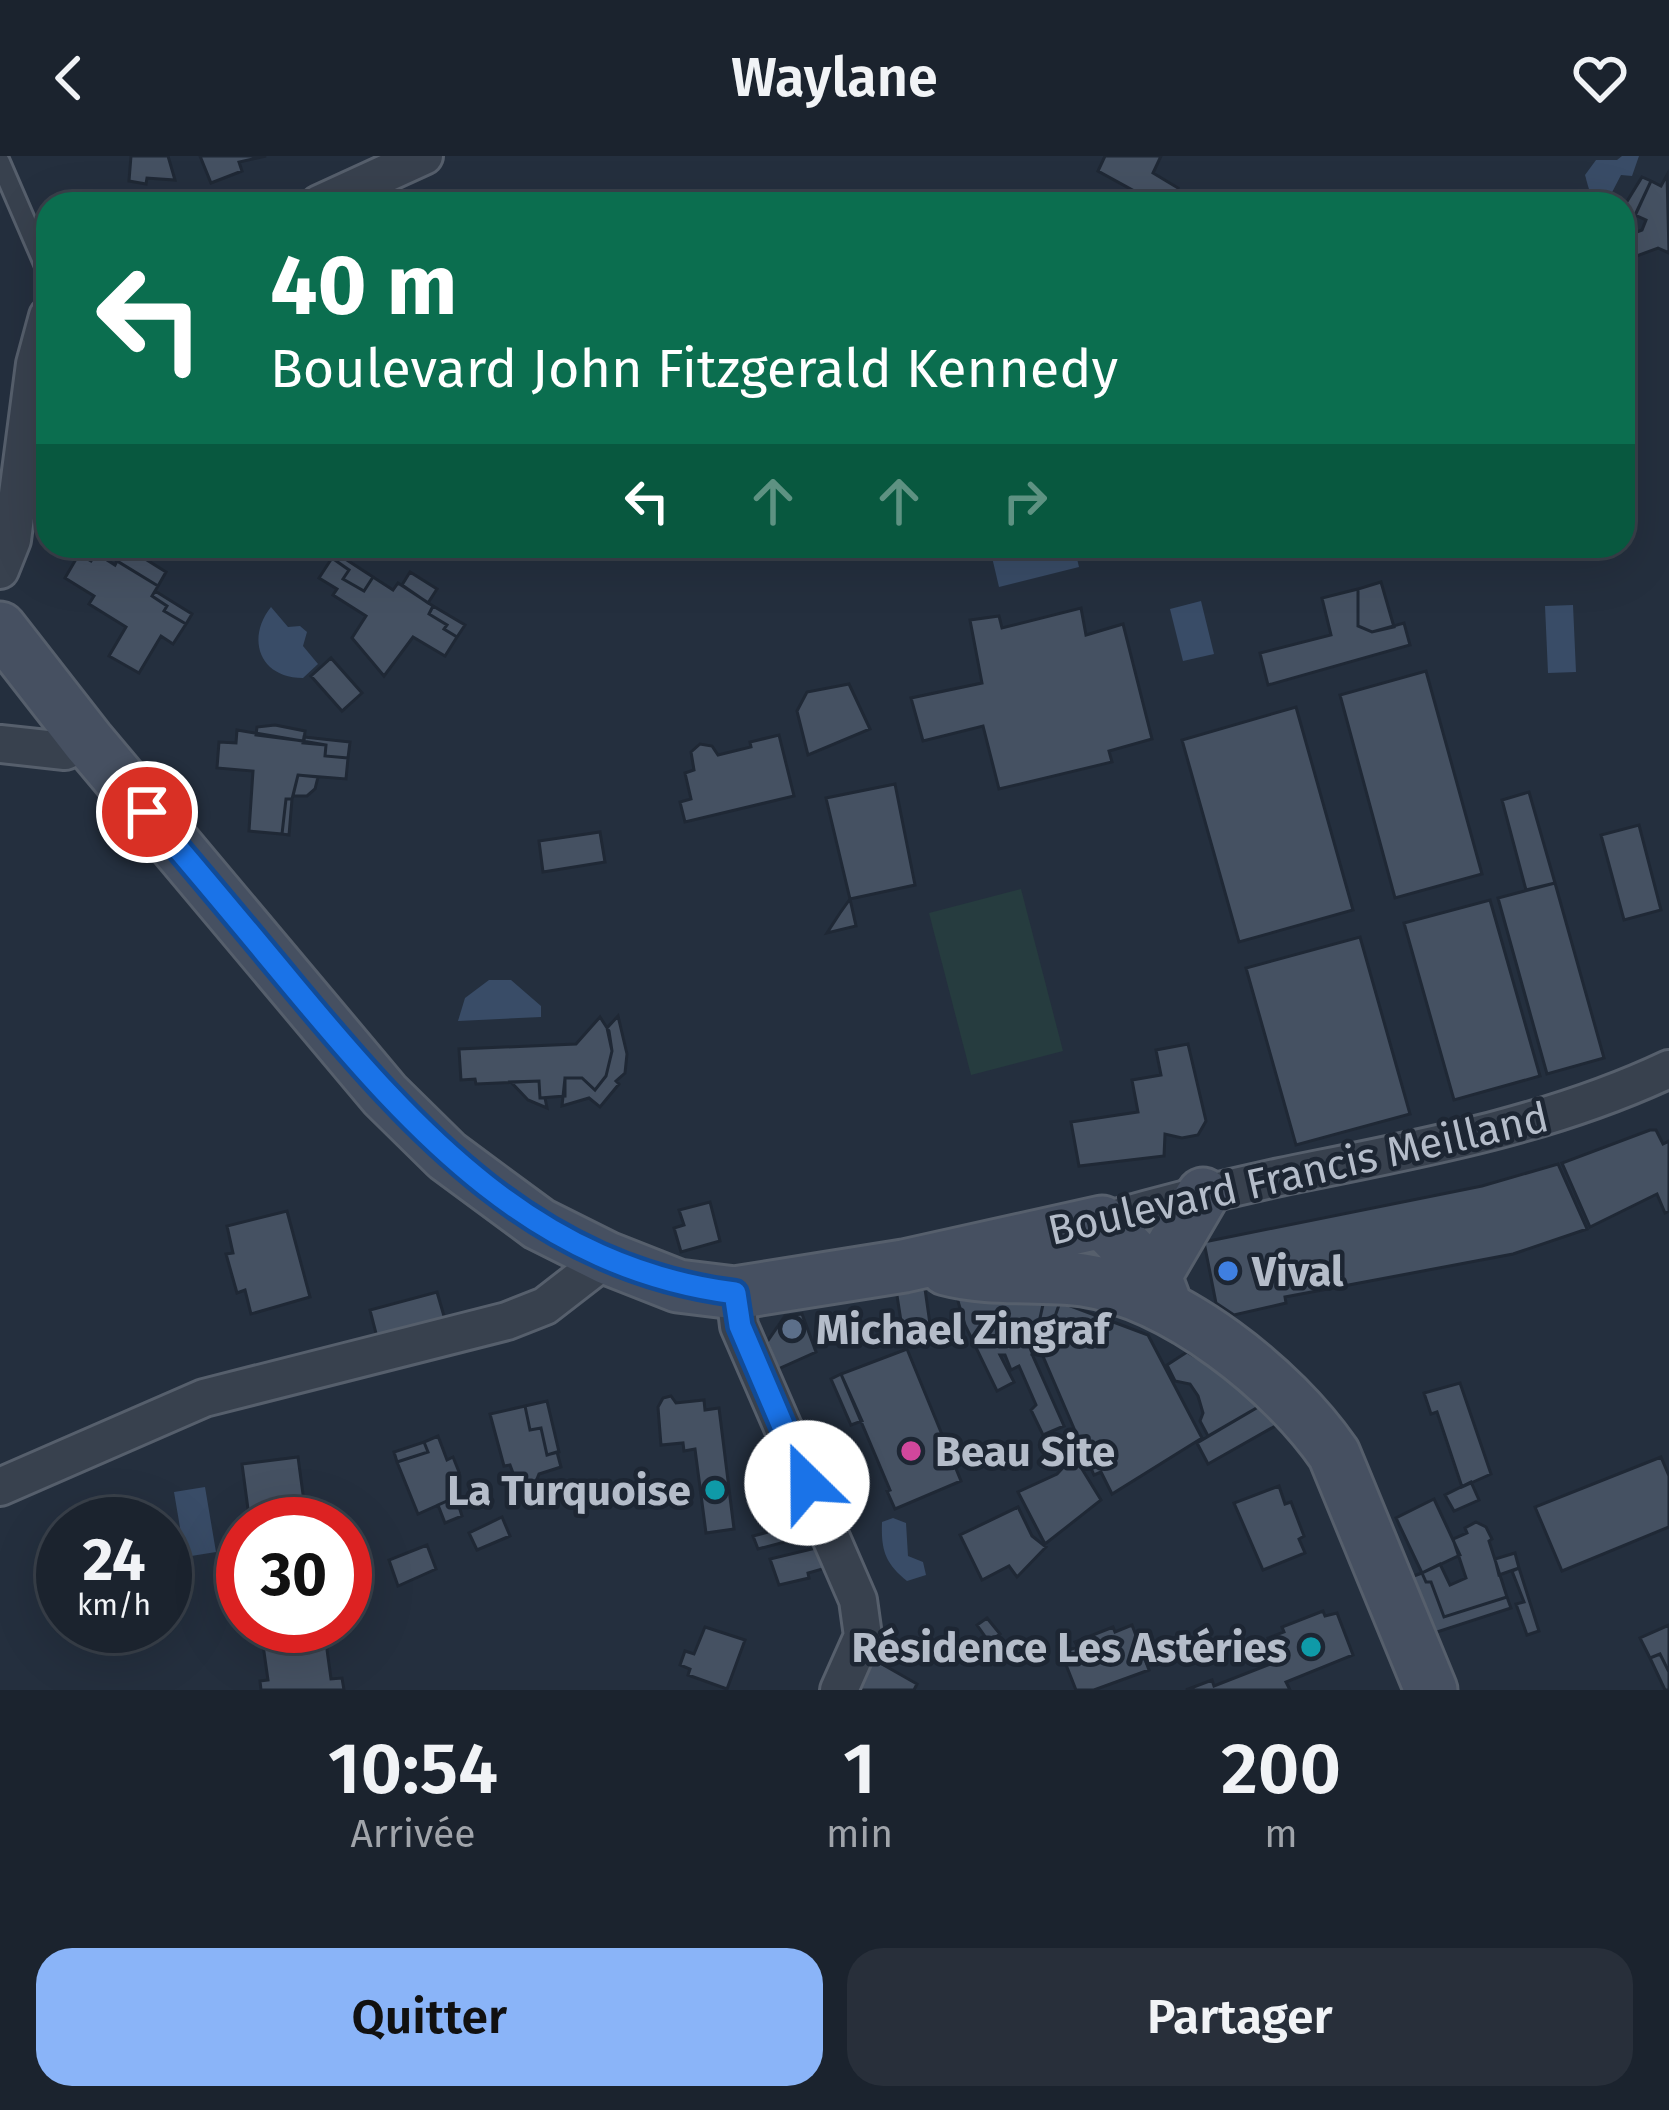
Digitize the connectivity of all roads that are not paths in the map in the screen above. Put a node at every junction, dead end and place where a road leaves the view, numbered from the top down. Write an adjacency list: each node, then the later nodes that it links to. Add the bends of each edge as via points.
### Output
1 (424, 156): 3 (street)
2 (0, 162): 4 (lane)
3 (345, 192)
4 (36, 245)
5 (36, 360): 6 (street, via 12,540)
6 (0, 570)
7 (0, 628): 8 (street, Boulevard Francis Meilland)
8 (88, 741): 9 (street, via 65,751); 13 (street, Boulevard Francis Meilland, via 385,1095 447,1156 538,1224)
9 (0, 744)
10 (1669, 1069): 11 (street, Boulevard Francis Meilland, via 1544,1117)
11 (1203, 1194): 12 (street, Boulevard Francis Meilland); 16 (street)
12 (1086, 1225): 14 (street, Boulevard Francis Meilland); 15 (street); 16 (street)
13 (607, 1258): 17 (street, Boulevard Francis Meilland, via 678,1286); 18 (street, via 545,1306 507,1322 204,1398)
14 (922, 1262): 15 (street, via 968,1275); 17 (street, Boulevard Francis Meilland)
15 (1086, 1280): 16 (street)
16 (1161, 1292): 20 (street, via 1254,1366 1334,1454)
17 (735, 1293): 19 (street, via 740,1326 873,1634)
18 (0, 1487)
19 (839, 1690)
20 (1431, 1690)

